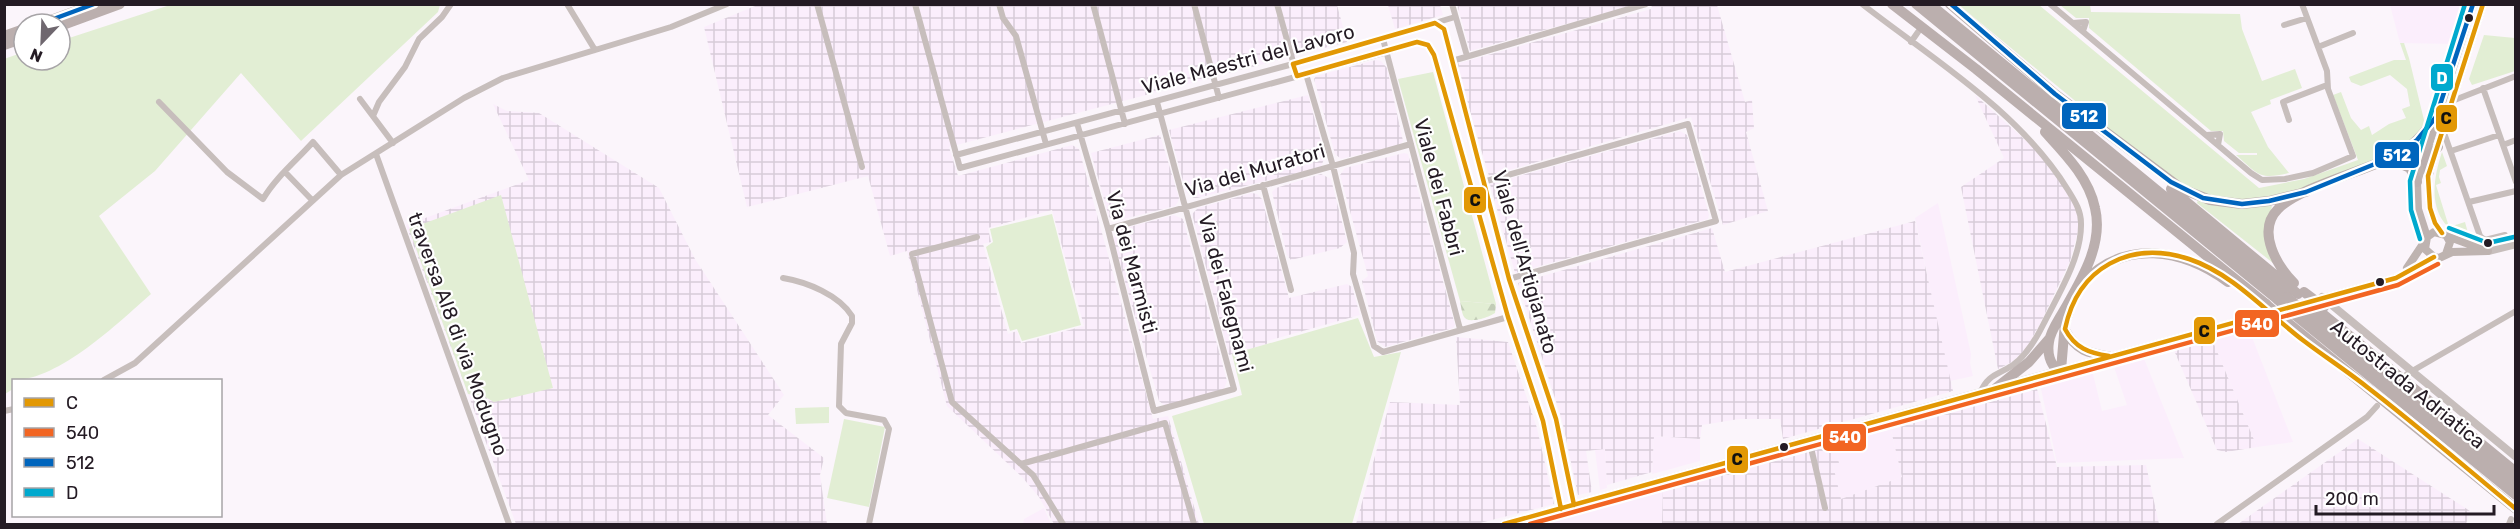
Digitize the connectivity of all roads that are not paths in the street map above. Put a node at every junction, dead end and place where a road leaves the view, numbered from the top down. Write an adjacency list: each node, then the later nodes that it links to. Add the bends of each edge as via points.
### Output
1 (95, 4): 23 (highway)
2 (120, 4): 26 (highway)
3 (451, 4): 56 (street, via 419,39)
4 (567, 4): 34 (street)
5 (727, 4): 34 (street, via 671,27)
6 (817, 4): 79 (street)
7 (915, 4): 74 (street)
8 (999, 4): 62 (street, via 1003,18 1016,36)
9 (1093, 4): 54 (street)
10 (1194, 4): 45 (street)
11 (1277, 4): 39 (street)
12 (1452, 4): 24 (street)
13 (1646, 4): 37 (street)
14 (1862, 4): 32 (street)
15 (1892, 4): 40 (highway)
16 (1916, 4): 105 (highway, Autostrada Adriatica)
17 (1930, 4): 105 (highway, Autostrada Adriatica)
18 (1950, 4): 48 (highway)
19 (2302, 4): 25 (street)
20 (2473, 4): 57 (main road)
21 (2483, 4): 44 (main road)
22 (2050, 5): 46 (street, via 2256,177 2268,181 2313,173 2351,158 2353,153)
23 (72, 12)
24 (1455, 17): 27 (street, Viale Maestri del Lavoro); 37 (street)
25 (2307, 18): 28 (street); 33 (street)
26 (72, 22)
27 (1435, 23): 31 (street, Viale Maestri del Lavoro); 38 (street, Viale dell'Artigianato, via 1444,29)
28 (2284, 26)
29 (1918, 32): 32 (street)
30 (2353, 33): 33 (street)
31 (1383, 39): 35 (street, Viale dei Fabbri); 39 (street, Viale Maestri del Lavoro)
32 (1911, 42): 119 (street, via 2026,135 2064,183 2081,215 2081,233 2070,268 2039,332 2020,359 1987,379)
33 (2318, 47): 46 (street, via 2327,71)
34 (595, 50): 66 (street, via 502,78)
35 (1387, 52): 36 (street, Viale Maestri del Lavoro, via 1417,42 1428,45); 41 (street, Viale Maestri del Lavoro); 68 (street, Viale dei Fabbri)
36 (1434, 54): 110 (street, Viale dell'Artigianato)
37 (1467, 57): 38 (street)
38 (1452, 61): 83 (street, Viale dell'Artigianato)
39 (1293, 64): 42 (street); 45 (street, Viale Maestri del Lavoro)
40 (1976, 69): 107 (highway); 113 (highway, via 2058,146 2093,199 2097,219 2092,253)
41 (1306, 74): 42 (street, Viale Maestri del Lavoro); 77 (street)
42 (1297, 76): 49 (street, Viale Maestri del Lavoro)
43 (2516, 76): 47 (street)
44 (2459, 78): 47 (street, via 2464,87); 51 (main road)
45 (1216, 85): 49 (street); 53 (street, Viale Maestri del Lavoro)
46 (2327, 85): 58 (street, via 2283,102)
47 (2480, 88): 51 (street); 64 (street)
48 (2055, 94): 88 (highway, via 2190,194 2242,204); 105 (highway)
49 (1219, 98): 55 (street, Viale Maestri del Lavoro)
50 (360, 99): 56 (street)
51 (2452, 100): 61 (main road)
52 (159, 102): 80 (street, via 227,172 263,199)
53 (1157, 102): 54 (street, Viale Maestri del Lavoro); 55 (street, Via dei Falegnami)
54 (1120, 111): 59 (street, Viale Maestri del Lavoro); 60 (street)
55 (1160, 114): 60 (street, Viale Maestri del Lavoro); 91 (street, Via dei Falegnami)
56 (373, 116): 66 (street)
57 (2436, 117): 71 (highway); 75 (main road)
58 (2289, 120)
59 (1077, 123): 62 (street, Viale Maestri del Lavoro); 63 (street, Via dei Marmisti)
60 (1125, 124): 63 (street, Viale Maestri del Lavoro)
61 (2443, 130): 70 (main road); 72 (street)
62 (1043, 132): 67 (street); 74 (street, Viale Maestri del Lavoro)
63 (1081, 135): 67 (street, Viale Maestri del Lavoro); 92 (street, Via dei Marmisti)
64 (2499, 135): 69 (street); 72 (street)
65 (2516, 140): 69 (street)
66 (393, 143): 73 (street)
67 (1046, 144): 74 (street, Viale Maestri del Lavoro, via 960,168)
68 (1411, 144): 77 (street, Via dei Muratori); 111 (street, Viale dei Fabbri)
69 (2503, 145): 85 (street)
70 (2438, 147): 75 (highway); 81 (main road)
71 (2404, 150): 75 (highway); 78 (highway)
72 (2451, 152): 90 (street)
73 (376, 154): 82 (street); 133 (street, traversa AI8 di via Modugno)
74 (956, 155)
75 (2424, 158): 76 (highway); 81 (highway); 84 (main road)
76 (2393, 161): 78 (highway); 84 (highway, via 2406,165)
77 (1333, 166): 86 (street, Via dei Muratori); 111 (street, via 1354,253 1353,274 1374,346 1383,352)
78 (2374, 166): 88 (highway)
79 (862, 167)
80 (285, 172): 82 (street, via 313,142); 89 (street)
81 (2429, 172): 93 (main road, via 2430,208)
82 (341, 175): 89 (street)
83 (1483, 182): 103 (street, Viale dell'Artigianato); 103 (street, via 1688,124 1716,221)
84 (2417, 182): 95 (main road, via 2418,209)
85 (2516, 182)
86 (1263, 185): 91 (street, Via dei Muratori); 104 (street)
87 (2516, 191): 90 (street)
88 (2306, 192): 105 (highway, via 2278,208 2270,228 2270,240 2277,261 2290,279)
89 (312, 200): 117 (street, via 135,363)
90 (2469, 202): 96 (street)
91 (1186, 207): 92 (street, Via dei Muratori); 121 (street, Via dei Falegnami, via 1234,389)
92 (1108, 229): 121 (street, Via dei Marmisti)
93 (2444, 234): 95 (main road, via 2434,232); 98 (main road); 99 (main road, via 2450,247)
94 (977, 237): 124 (street, via 912,254 951,402)
95 (2426, 239): 100 (main road, via 2425,249); 102 (main road, via 2414,260)
96 (2482, 239): 97 (street, via 2505,236); 98 (street)
97 (2512, 245): 98 (street)
98 (2488, 251): 99 (main road)
99 (2446, 254): 100 (main road)
100 (2434, 257): 102 (main road)
101 (783, 278): 134 (street, via 828,295 852,316 841,344 839,406 846,413 884,420 889,429)
102 (2396, 278): 106 (main road)
103 (1509, 279): 128 (street, Viale dell'Artigianato, via 1556,419)
104 (1292, 290)
105 (2292, 296): 106 (highway); 109 (highway, Autostrada Adriatica, bridge)
106 (2321, 304): 114 (main road); 116 (street); 125 (highway)
107 (2263, 305): 112 (highway, via 2192,260 2160,253 2138,255 2108,265 2087,278 2074,296); 131 (highway, bridge, via 2364,384)
108 (2516, 311): 116 (street)
109 (2300, 313): 126 (highway, Autostrada Adriatica); 127 (highway, Autostrada Adriatica)
110 (1508, 317): 111 (street); 129 (street, Viale dell'Artigianato, via 1543,421)
111 (1460, 329)
112 (2065, 329): 114 (highway, via 2074,345 2085,352); 115 (highway)
113 (2049, 339): 115 (highway, via 2049,358); 118 (highway, via 2029,362)
114 (2111, 357): 115 (main road)
115 (2059, 371): 118 (street)
116 (2409, 373): 123 (street)
117 (107, 379)
118 (1996, 388): 119 (street)
119 (1980, 393): 122 (street)
120 (2377, 406): 137 (street)
121 (1154, 411)
122 (1809, 439): 128 (street); 130 (street)
123 (2516, 457)
124 (1021, 464): 135 (street, via 1033,475); 136 (street, via 1165,423)
125 (2516, 472)
126 (2516, 484)
127 (2516, 495)
128 (1574, 505): 129 (street)
129 (1561, 508): 132 (street)
130 (1826, 508)
131 (2512, 517)
132 (1508, 524)
133 (509, 525)
134 (869, 525)
135 (1063, 525)
136 (1194, 525)
137 (2217, 525)

